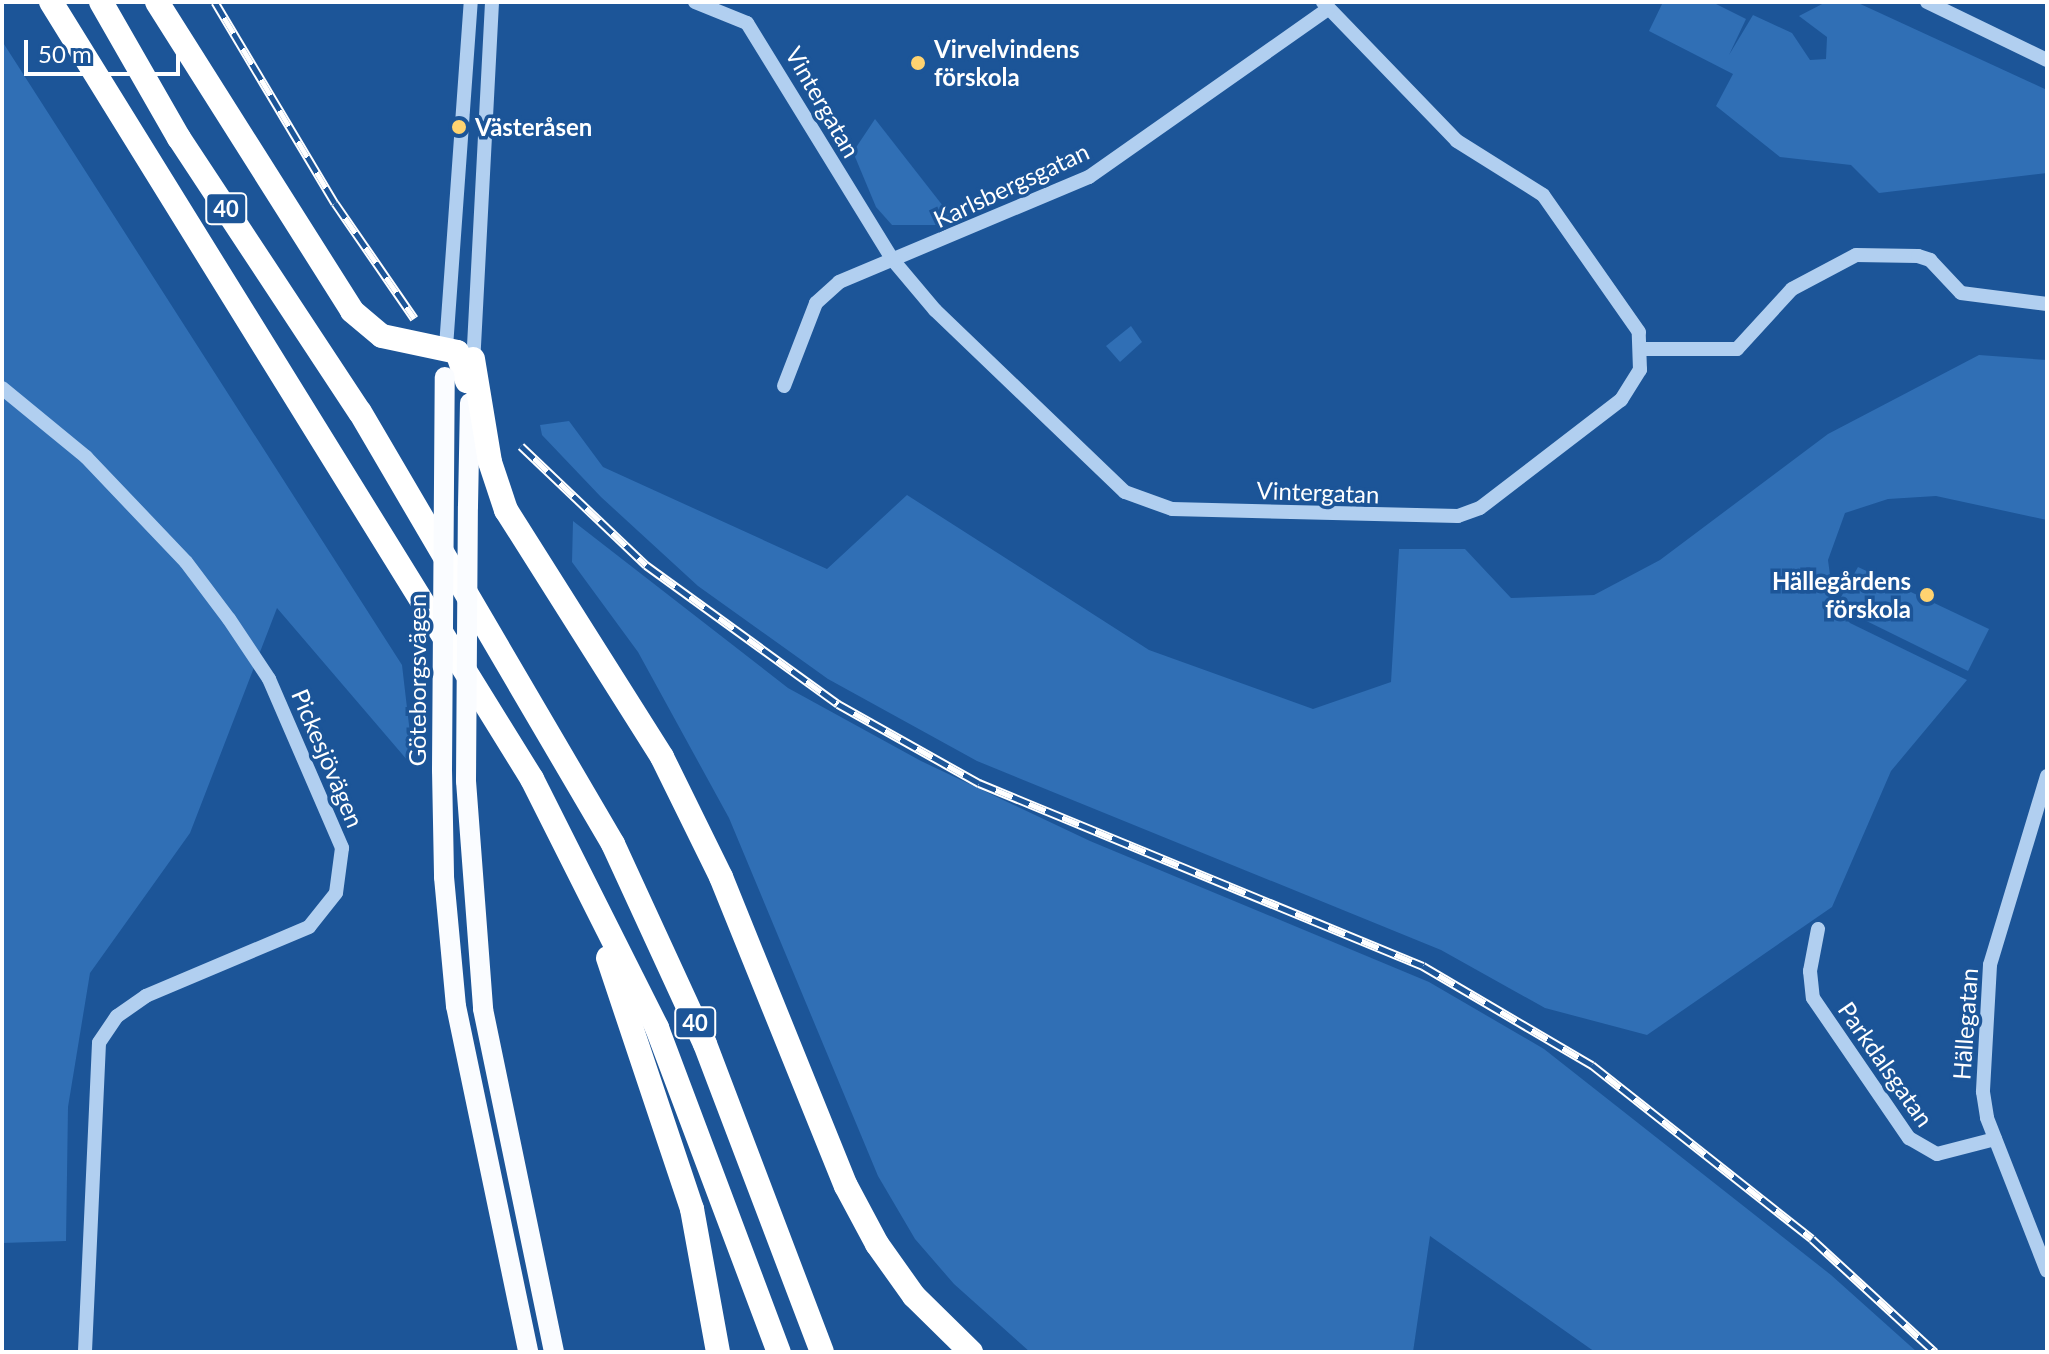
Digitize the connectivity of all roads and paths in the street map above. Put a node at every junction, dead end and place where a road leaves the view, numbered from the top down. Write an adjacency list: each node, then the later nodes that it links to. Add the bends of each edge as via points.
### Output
1 (51, 2): 20 (highway, 40, via 143,158 352,480 532,779)
2 (101, 2): 29 (highway, 40, via 179,138 360,412 613,844 705,1044)
3 (157, 2): 13 (highway, via 352,311 382,336)
4 (471, 2): 13 (street, Göteborgsvägen)
5 (492, 2): 15 (street, Göteborgsvägen)
6 (695, 2): 8 (street, Vintergatan)
7 (1927, 2): 10 (street)
8 (717, 4): 11 (street, Vintergatan, via 760,38)
9 (1326, 6): 11 (street, Karlsbergsgatan, via 1089,177 1008,216); 14 (street, via 1457,141 1543,195 1623,306)
10 (2047, 60)
11 (892, 259): 14 (street, Vintergatan, via 957,332 1125,492 1172,509 1458,516 1480,508 1621,400 1640,370); 16 (street, Karlsbergsgatan, via 839,282 816,303)
12 (2047, 304): 14 (street, via 1961,293 1930,260 1918,256 1856,255 1792,289 1737,349)
13 (446, 347): 18 (highway, via 462,360); 25 (main road, Göteborgsvägen, bridge, via 444,877 456,1006)
14 (1642, 349)
15 (473, 359): 18 (street, Göteborgsvägen); 30 (highway, via 490,462 506,510 662,757 721,877 846,1186 877,1244 914,1296)
16 (784, 386)
17 (2, 390): 24 (street, Pickesjövägen, via 86,457 186,562 229,619 269,679 342,848 336,893 309,927 146,996 117,1016 99,1043)
18 (470, 403): 26 (main road, Göteborgsvägen, bridge, via 466,781 483,1009)
19 (2047, 776): 22 (street, Hällegatan, via 1990,965 1983,1092)
20 (578, 869): 27 (highway, via 692,1209); 28 (highway, 40, via 657,1028)
21 (1818, 929): 22 (street, Parkdalsgatan, via 1810,971 1813,998 1909,1138 1937,1154)
22 (1995, 1139): 23 (street, Hällegatan)
23 (2047, 1271)
24 (85, 1352)
25 (528, 1352)
26 (554, 1352)
27 (718, 1352)
28 (779, 1352)
29 (822, 1352)
30 (971, 1352)

